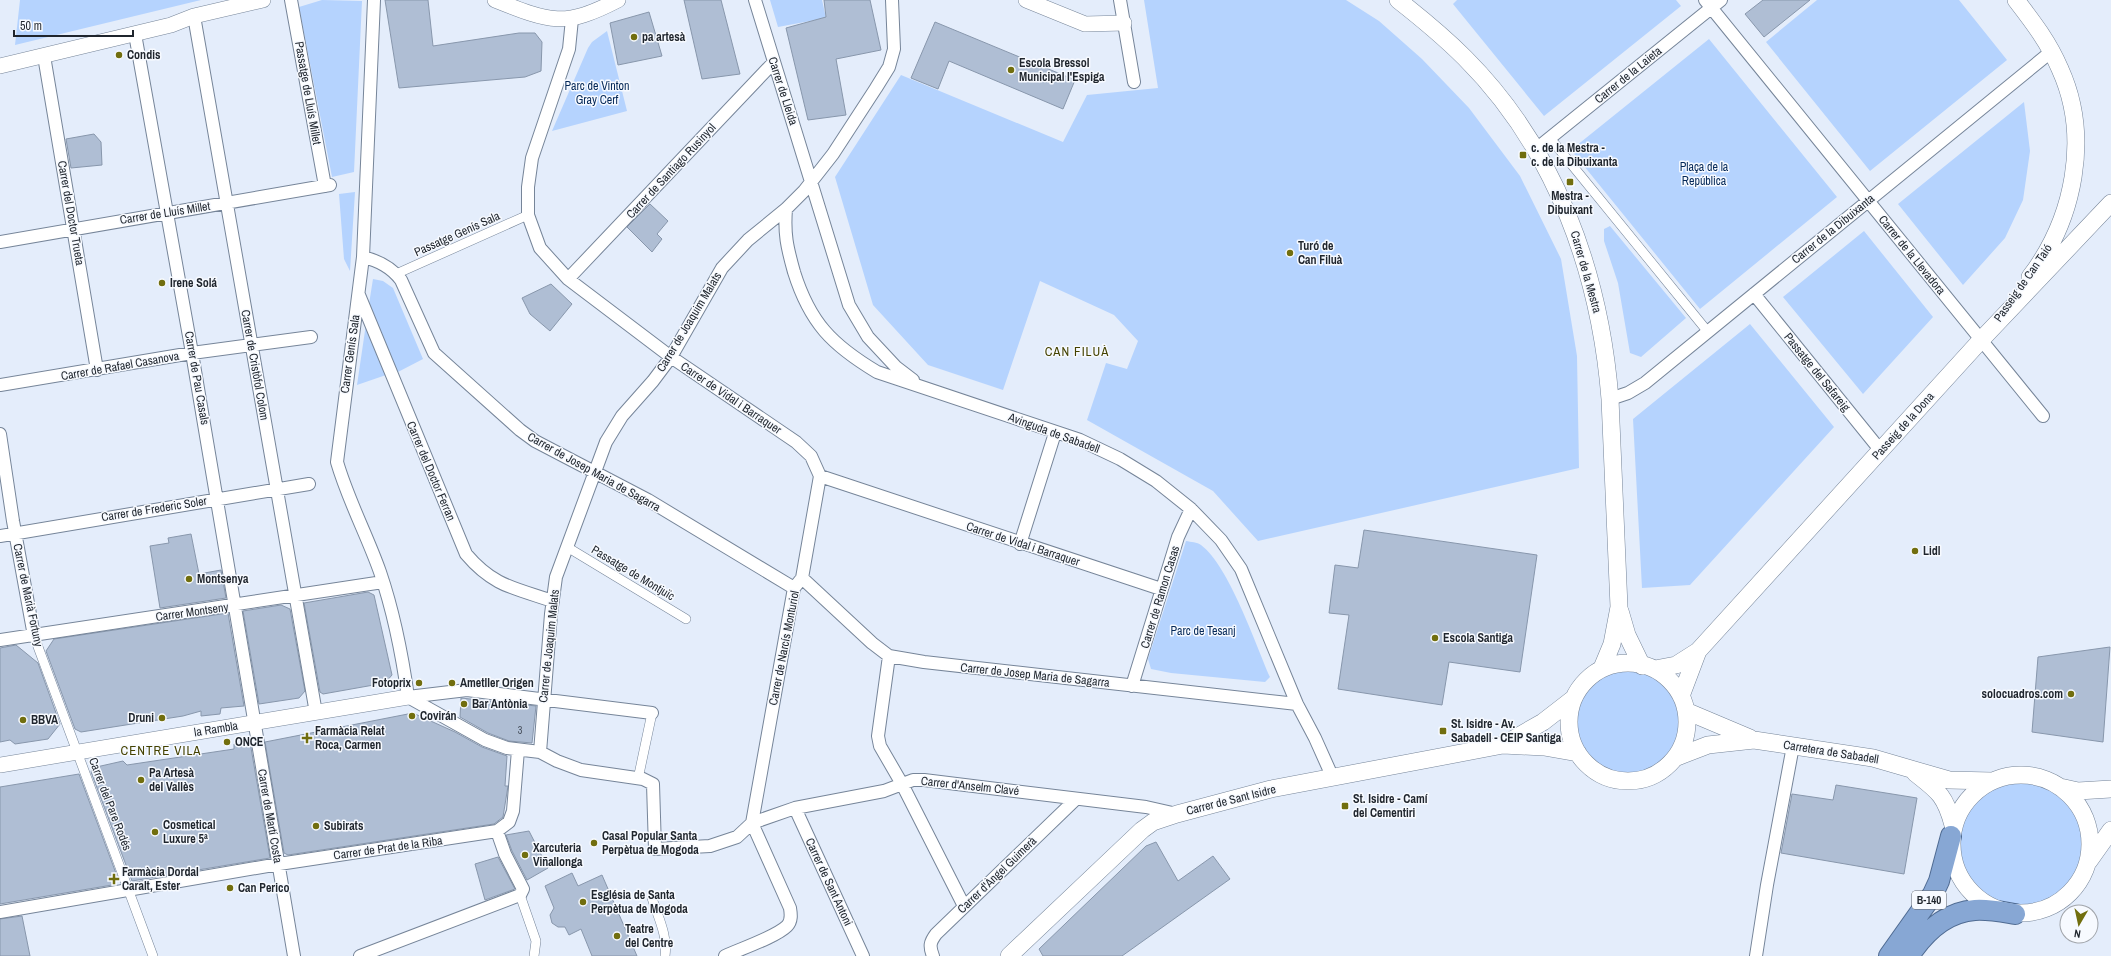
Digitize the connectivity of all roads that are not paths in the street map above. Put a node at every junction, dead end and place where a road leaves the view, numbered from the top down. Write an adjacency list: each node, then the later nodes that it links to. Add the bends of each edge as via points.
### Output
1 (263, 0): 14 (street)
2 (291, 0): 26 (street, Passatge de Lluís Millet)
3 (374, 0): 35 (street, Carrer Genís Sala)
4 (495, 0): 15 (street, via 535,16)
5 (618, 0): 15 (street, via 597,11)
6 (755, 0): 20 (street, Carrer de Lleida)
7 (892, 0): 25 (street, Carrer de Joaquim Malats, via 895,37 889,67 833,154)
8 (1026, 0): 16 (street, via 1085,24)
9 (1120, 0): 16 (street)
10 (1398, 0): 24 (main road, Carrer de la Mestra, via 1465,58 1502,101)
11 (1721, 0): 13 (street, Carrer de la Laieta)
12 (2016, 0): 18 (main road, Passeig de Can Taió, via 2040,30)
13 (1708, 4): 23 (street, Carrer de la Laieta); 27 (street, Carrer de la Llevadora)
14 (194, 16): 17 (street); 28 (street, Carrer de Cristòfol Colom)
15 (572, 19): 32 (street, Carrer de Vidal i Barraquer, via 569,49 532,158)
16 (1124, 23): 22 (street)
17 (135, 34): 19 (street); 31 (street, Carrer de Pau Casals)
18 (2052, 51): 27 (street, Carrer de la Dibuixanta); 42 (main road, Passeig de Can Taió, via 2072,106 2075,169 2068,204 2051,246)
19 (44, 56): 21 (street); 33 (street, Carrer del Doctor Trueta)
20 (774, 62): 25 (street, Carrer de Lleida); 37 (street, Carrer de Santiago Rusinyol)
21 (0, 66)
22 (1134, 82)
23 (1550, 138): 24 (street, Carrer de la Laieta); 40 (street)
24 (1535, 150): 49 (main road, Carrer de la Mestra, via 1561,198 1584,254 1600,318)
25 (811, 182): 30 (street, Carrer de Joaquim Malats); 48 (street, Avinguda de Sabadell, via 849,304 868,337 896,367)
26 (327, 185): 28 (street, Carrer de Lluís Millet)
27 (1868, 201): 39 (street, Carrer de la Dibuixanta); 42 (street, Carrer de la Llevadora)
28 (227, 203): 31 (street, Carrer de Lluís Millet); 43 (street, Carrer de Cristòfol Colom)
29 (2111, 203): 42 (main road, Passeig de la Dona)
30 (786, 209): 45 (street, Carrer de Joaquim Malats, via 748,240 722,268); 48 (street, Avinguda de Sabadell, via 784,230 788,251 808,308 824,331 850,356 877,372)
31 (167, 212): 33 (street, Carrer de Lluís Millet); 44 (street, Carrer de Pau Casals)
32 (528, 215): 36 (street, Passatge Genís Sala); 37 (street, Carrer de Vidal i Barraquer, via 540,248)
33 (74, 229): 34 (street, Carrer de Lluís Millet); 46 (street, Carrer del Doctor Trueta)
34 (0, 242)
35 (363, 257): 36 (street, Carrer de Josep Maria de Sagarra, via 381,262); 38 (street, Carrer Genís Sala)
36 (396, 274): 54 (street, Carrer de Josep Maria de Sagarra, via 434,353 442,362 535,441)
37 (568, 279): 45 (street, Carrer de Vidal i Barraquer)
38 (358, 294): 65 (street, Carrer Genís Sala, via 337,462); 69 (street, Carrer del Doctor Ferran, via 466,554 490,578)
39 (1754, 294): 40 (street, Carrer de la Dibuixanta); 53 (street, Passatge del Safareig)
40 (1708, 332): 49 (street, Carrer de la Dibuixanta, via 1644,383 1628,393)
41 (311, 337): 43 (street, Carrer de Rafael Casanova)
42 (1981, 340): 50 (street, Carrer de la Llevadora); 53 (main road, Passeig de la Dona)
43 (252, 346): 44 (street, Carrer de Rafael Casanova); 57 (street, Carrer de Cristòfol Colom)
44 (192, 353): 46 (street, Carrer de Rafael Casanova); 58 (street, Carrer de Pau Casals)
45 (671, 357): 54 (street, Carrer de Joaquim Malats, via 622,416 606,442); 55 (street, Carrer de Vidal i Barraquer, via 796,442 811,456)
46 (97, 370): 47 (street, Carrer de Rafael Casanova)
47 (0, 385)
48 (920, 385): 51 (street, Avinguda de Sabadell)
49 (1610, 399): 71 (main road, Carrer de la Mestra)
50 (2043, 416)
51 (1055, 433): 59 (street, Avinguda de Sabadell, via 1080,440 1120,459 1156,481); 62 (street)
52 (0, 434): 60 (street, Carrer de Marià Fortuny)
53 (1881, 451): 75 (main road, Passeig de la Dona)
54 (595, 472): 63 (street, Carrer de Joaquim Malats); 66 (street, Carrer de Josep Maria de Sagarra, via 648,500)
55 (820, 476): 62 (street, Carrer de Vidal i Barraquer); 64 (street, Carrer de Narcís Monturiol)
56 (309, 484): 57 (street, Carrer de Frederic Soler)
57 (277, 489): 58 (street, Carrer de Frederic Soler); 68 (street, Carrer de Cristòfol Colom)
58 (217, 499): 60 (street, Carrer de Frederic Soler); 70 (street, Carrer de Pau Casals)
59 (1190, 509): 67 (street, Carrer de Ramon Casas); 85 (street, Avinguda de Sabadell, via 1221,540 1241,569)
60 (15, 532): 61 (street, Carrer de Frederic Soler); 73 (street, Carrer de Marià Fortuny)
61 (0, 536)
62 (1020, 544): 67 (street, Carrer de Vidal i Barraquer)
63 (567, 547): 69 (street, Carrer de Joaquim Malats, via 556,577); 72 (street, Passatge de Montjuïc)
64 (802, 578): 66 (street, Carrer de Narcís Monturiol); 76 (street, Carrer de Josep Maria de Sagarra)
65 (383, 582): 68 (street, Carrer Montseny); 81 (street, Carrer Genís Sala, via 398,634)
66 (794, 588): 109 (street, Carrer de Narcís Monturiol)
67 (1161, 589): 79 (street, Carrer de Ramon Casas)
68 (295, 596): 70 (street, Carrer Montseny); 86 (street, Carrer de Cristòfol Colom)
69 (553, 600): 82 (street, Carrer de Joaquim Malats)
70 (235, 606): 73 (street, Carrer Montseny); 89 (street, Carrer de Pau Casals)
71 (1619, 607): 77 (main road, Carrer de la Mestra, via 1627,635); 78 (main road, Carrer de la Mestra, via 1612,644)
72 (686, 620)
73 (34, 636): 74 (street, Carrer Montseny); 94 (street, Carrer de Marià Fortuny)
74 (0, 640)
75 (1698, 651): 77 (main road, Passeig de la Dona, via 1676,665); 84 (main road, Passeig de la Dona)
76 (889, 656): 79 (street, Carrer de Josep Maria de Sagarra); 103 (street, via 878,736 880,746)
77 (1649, 667): 78 (main road, via 1623,664); 84 (main road, via 1667,677)
78 (1602, 668): 83 (main road, via 1588,679)
79 (1132, 686): 85 (street, Carrer de Josep Maria de Sagarra)
80 (443, 691): 81 (street); 82 (street, via 467,690); 87 (street, via 439,699)
81 (408, 696): 86 (street, la Rambla); 87 (street)
82 (544, 698): 88 (street); 95 (street, Carrer de Joaquim Malats)
83 (1574, 698): 91 (main road, Carrer de Sant Isidre, via 1543,722); 96 (main road, via 1570,734)
84 (1684, 703): 90 (main road, Carretera de Sabadell); 97 (main road, via 1685,738 1683,748)
85 (1297, 704): 100 (street, Avinguda de Sabadell)
86 (316, 713): 89 (street, la Rambla)
87 (440, 713): 93 (street, via 485,740)
88 (652, 713): 101 (street)
89 (254, 723): 94 (street, la Rambla); 114 (street, Carrer de Martí Costa)
90 (1754, 740): 92 (main road, Carretera de Sabadell); 97 (main road, Carretera de Sabadell, via 1708,745)
91 (1503, 745): 96 (main road, Carrer de Sant Isidre, via 1544,747); 100 (main road, Carrer de Sant Isidre)
92 (1793, 746): 99 (main road, Carretera de Sabadell, via 1839,752); 130 (street)
93 (518, 750): 95 (street); 111 (street, via 513,811 509,822)
94 (76, 751): 98 (street, la Rambla); 115 (street, Carrer del Pare Rodés)
95 (540, 752): 101 (street, via 581,770)
96 (1578, 753): 97 (main road, via 1590,768 1602,776 1631,781 1644,779 1666,768)
97 (1677, 757)
98 (0, 765)
99 (1907, 766): 102 (main road, Carretera de Sabadell, via 1949,780); 112 (main road, Carretera de Sabadell, via 1943,797 1948,807)
100 (1332, 776): 108 (main road, Carrer de Sant Isidre)
101 (638, 779): 109 (street, Carrer d'Anselm Clavé, via 653,784 655,849 710,846 737,836)
102 (1993, 781): 104 (main road, via 2026,776); 112 (main road, via 1966,800)
103 (902, 784): 106 (street, Carrer d'Anselm Clavé, via 924,780); 107 (street, Carrer d'Anselm Clavé, via 884,791); 118 (street)
104 (2056, 786): 105 (main road, via 2078,791); 113 (main road, via 2081,809 2089,833)
105 (2111, 789)
106 (1076, 799): 108 (street, Carrer d'Anselm Clavé, via 1146,807); 118 (street, Carrer d'Àngel Guimerà)
107 (796, 808): 109 (street, Carrer d'Anselm Clavé); 127 (street, Carrer de Sant Antoni)
108 (1177, 814): 129 (main road, Carrer de Sant Isidre, via 1153,822 1142,830)
109 (752, 823): 126 (street, via 790,908 791,918 788,925 777,932)
110 (2111, 830): 113 (main road)
111 (497, 831): 114 (street, Carrer de Prat de la Riba); 116 (street, via 505,854 523,889)
112 (1952, 831): 120 (main road, via 1951,851 1966,886 1986,904 2000,911); 131 (highway, B-140, via 1940,881)
113 (2088, 861): 120 (main road, via 2080,881 2070,894 2057,904 2029,914)
114 (279, 864): 115 (street, Carrer de Prat de la Riba); 122 (street, Carrer de Martí Costa)
115 (130, 889): 119 (street, Carrer de Prat de la Riba); 121 (street, Carrer del Pare Rodés)
116 (520, 895): 123 (street); 124 (street, via 536,941)
117 (652, 898): 125 (street, via 665,937)
118 (964, 906): 128 (street, Carrer d'Àngel Guimerà, via 931,940)
119 (0, 912)
120 (2015, 914): 132 (highway, via 1976,910 1960,912 1936,925 1921,939)
121 (153, 956)
122 (294, 956)
123 (360, 956)
124 (534, 956)
125 (665, 956)
126 (725, 956)
127 (863, 956)
128 (933, 956)
129 (1009, 956)
130 (1756, 956)
131 (1889, 956)
132 (1909, 956)

